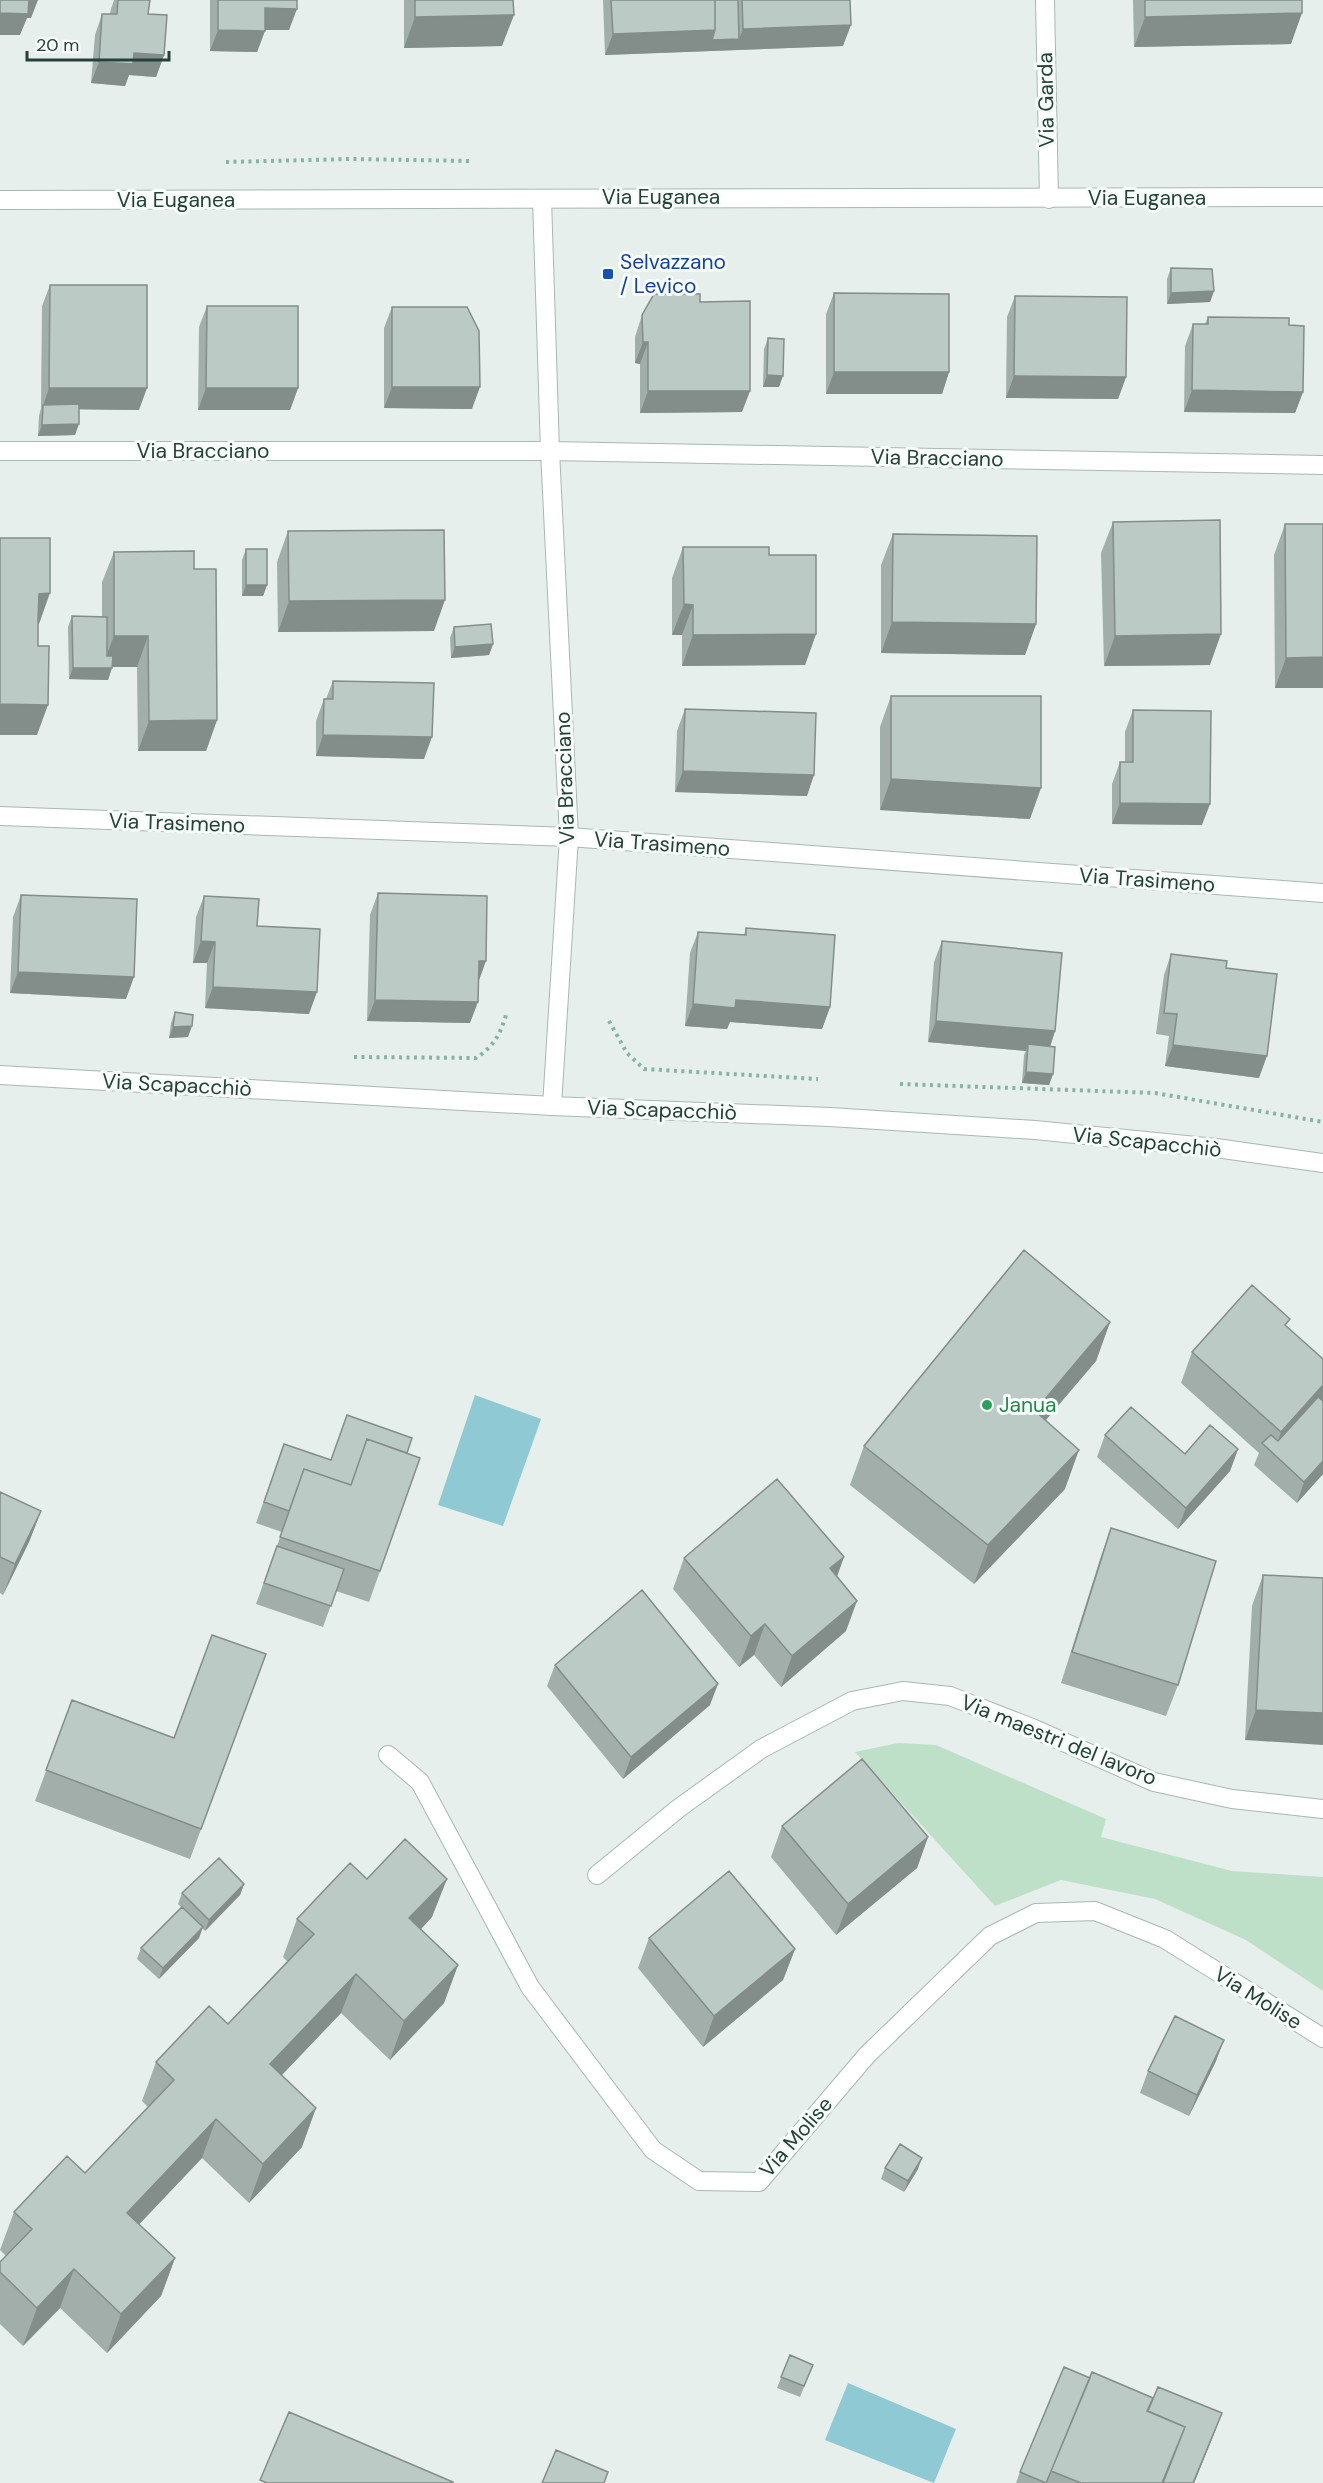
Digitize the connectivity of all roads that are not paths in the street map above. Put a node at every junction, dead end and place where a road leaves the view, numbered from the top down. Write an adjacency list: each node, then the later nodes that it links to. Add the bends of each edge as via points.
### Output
1 (1045, 0): 4 (street, Via Garda)
2 (1323, 197): 4 (street, Via Euganea)
3 (542, 199): 4 (street, Via Euganea); 5 (street, Via Euganea); 7 (street, Via Bracciano)
4 (1049, 199)
5 (0, 200)
6 (0, 451): 7 (street, Via Bracciano)
7 (550, 451): 8 (street, Via Bracciano); 10 (street, Via Bracciano)
8 (1323, 465)
9 (0, 816): 10 (street, Via Trasimeno)
10 (569, 837): 11 (street, Via Trasimeno); 13 (street, Via Bracciano)
11 (1323, 893)
12 (0, 1075): 13 (street, Via Scapacchiò)
13 (552, 1106): 14 (street, Via Scapacchiò, via 1035,1130)
14 (1323, 1163)
15 (388, 1755): 18 (street, Via Molise, via 420,1782 530,1987 653,2150 699,2181 759,2182 867,2055 990,1936 1036,1913 1095,1911 1165,1939)
16 (1323, 1809): 17 (street, Via maestri del lavoro, via 1232,1799 1154,1782 950,1696 903,1691 852,1701 761,1749 679,1808)
17 (597, 1875)
18 (1323, 2038)

